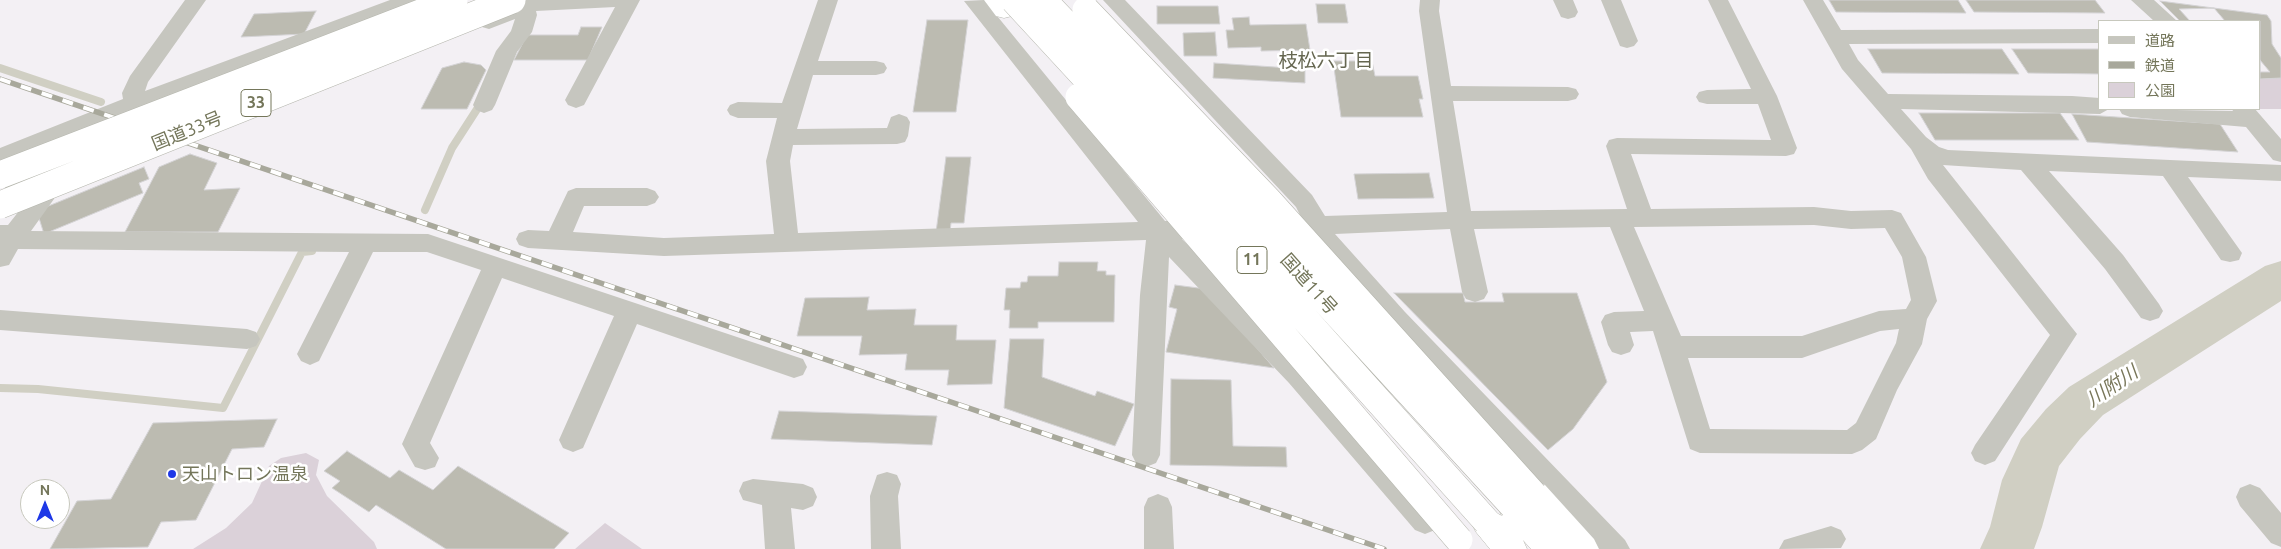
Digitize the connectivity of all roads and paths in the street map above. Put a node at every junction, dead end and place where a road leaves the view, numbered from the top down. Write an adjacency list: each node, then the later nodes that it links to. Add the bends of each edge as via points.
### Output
1 (196, 0): 33 (street, via 138,81 133,93)
2 (410, 0): 26 (street)
3 (454, 0): 49 (highway, 国道33号 / 33, bridge)
4 (629, 0): 15 (street); 31 (street)
5 (828, 0): 24 (street)
6 (970, 0): 7 (street)
7 (975, 0): 16 (street); 55 (street)
8 (1043, 0): 92 (highway, 国道11号 / 11, bridge, via 1217,183)
9 (1113, 0): 54 (street, via 1304,201)
10 (1430, 0): 28 (street)
11 (1611, 0): 23 (street)
12 (1718, 0): 29 (street)
13 (1813, 0): 22 (street)
14 (2141, 0): 19 (street)
15 (585, 1): 17 (street); 20 (street)
16 (1006, 2): 90 (highway, 11, bridge); 91 (highway, 国道11号 / 11, bridge, via 1192,194)
17 (530, 3): 26 (street, via 256,114 237,117 227,112); 34 (street, via 521,32 508,51); 51 (highway, 国道33号 / 33, bridge)
18 (1081, 5): 93 (highway, bridge, via 1260,192)
19 (2166, 20)
20 (577, 22)
21 (2098, 36): 22 (street)
22 (1835, 38): 32 (street, via 1850,64)
23 (1627, 41)
24 (804, 68): 25 (street); 38 (street)
25 (876, 68)
26 (209, 76): 33 (street)
27 (1560, 89): 28 (street)
28 (1441, 93): 53 (street)
29 (1766, 96): 30 (street); 52 (street, via 1786,148 1617,146)
30 (1707, 97)
31 (576, 100)
32 (1880, 101): 35 (street); 43 (street)
33 (135, 103): 42 (street)
34 (484, 105)
35 (2098, 106)
36 (738, 110): 38 (street)
37 (2153, 110): 39 (street)
38 (790, 111): 41 (street)
39 (2247, 114): 44 (street)
40 (899, 122): 41 (street, via 897,136)
41 (782, 136): 60 (street, via 778,161)
42 (49, 139): 45 (street); 58 (street, via 42,199)
43 (1918, 143): 46 (street, via 1931,153 1947,158); 76 (street, via 1936,173 2064,334)
44 (2281, 154)
45 (0, 157)
46 (2028, 162): 47 (street); 64 (street, via 2114,262)
47 (2170, 168): 48 (street); 61 (street)
48 (2281, 173)
49 (0, 175)
50 (647, 197): 57 (street, via 576,197)
51 (0, 205)
52 (1631, 219): 53 (street); 66 (street, via 1814,216 1851,220 1892,219 1914,257 1920,276 1924,302); 68 (street)
53 (1460, 220): 54 (street); 63 (street)
54 (1317, 225): 55 (street); 74 (street, via 1330,246 1383,305)
55 (1159, 231): 60 (street); 77 (street); 80 (street, via 1298,375)
56 (528, 239): 57 (street)
57 (557, 241): 60 (street, via 664,247)
58 (7, 242): 59 (street)
59 (366, 242): 62 (street, via 428,243); 71 (street)
60 (787, 243)
61 (2230, 253)
62 (495, 266): 65 (street); 78 (street, via 416,444)
63 (1475, 292)
64 (2150, 311)
65 (629, 312): 73 (street); 75 (street)
66 (1914, 318): 72 (street, via 1880,321 1802,347); 72 (street, via 1909,344 1866,431 1852,442 1700,441)
67 (0, 320): 69 (street)
68 (1661, 321): 70 (street, via 1614,322); 72 (street)
69 (247, 339)
70 (1621, 345)
71 (322, 346)
72 (1672, 348)
73 (794, 367)
74 (1508, 435): 80 (street); 94 (street)
75 (573, 440)
76 (1985, 453)
77 (1146, 455)
78 (425, 458)
79 (887, 484): 87 (street)
80 (1401, 493): 89 (street)
81 (777, 494): 86 (street)
82 (2250, 497): 84 (street)
83 (1158, 507): 88 (street)
84 (2281, 534)
85 (1831, 539): 95 (street)
86 (780, 549)
87 (884, 549)
88 (1159, 549)
89 (1450, 549)
90 (1468, 549)
91 (1511, 549)
92 (1552, 549)
93 (1583, 549)
94 (1615, 549)
95 (1794, 549)

